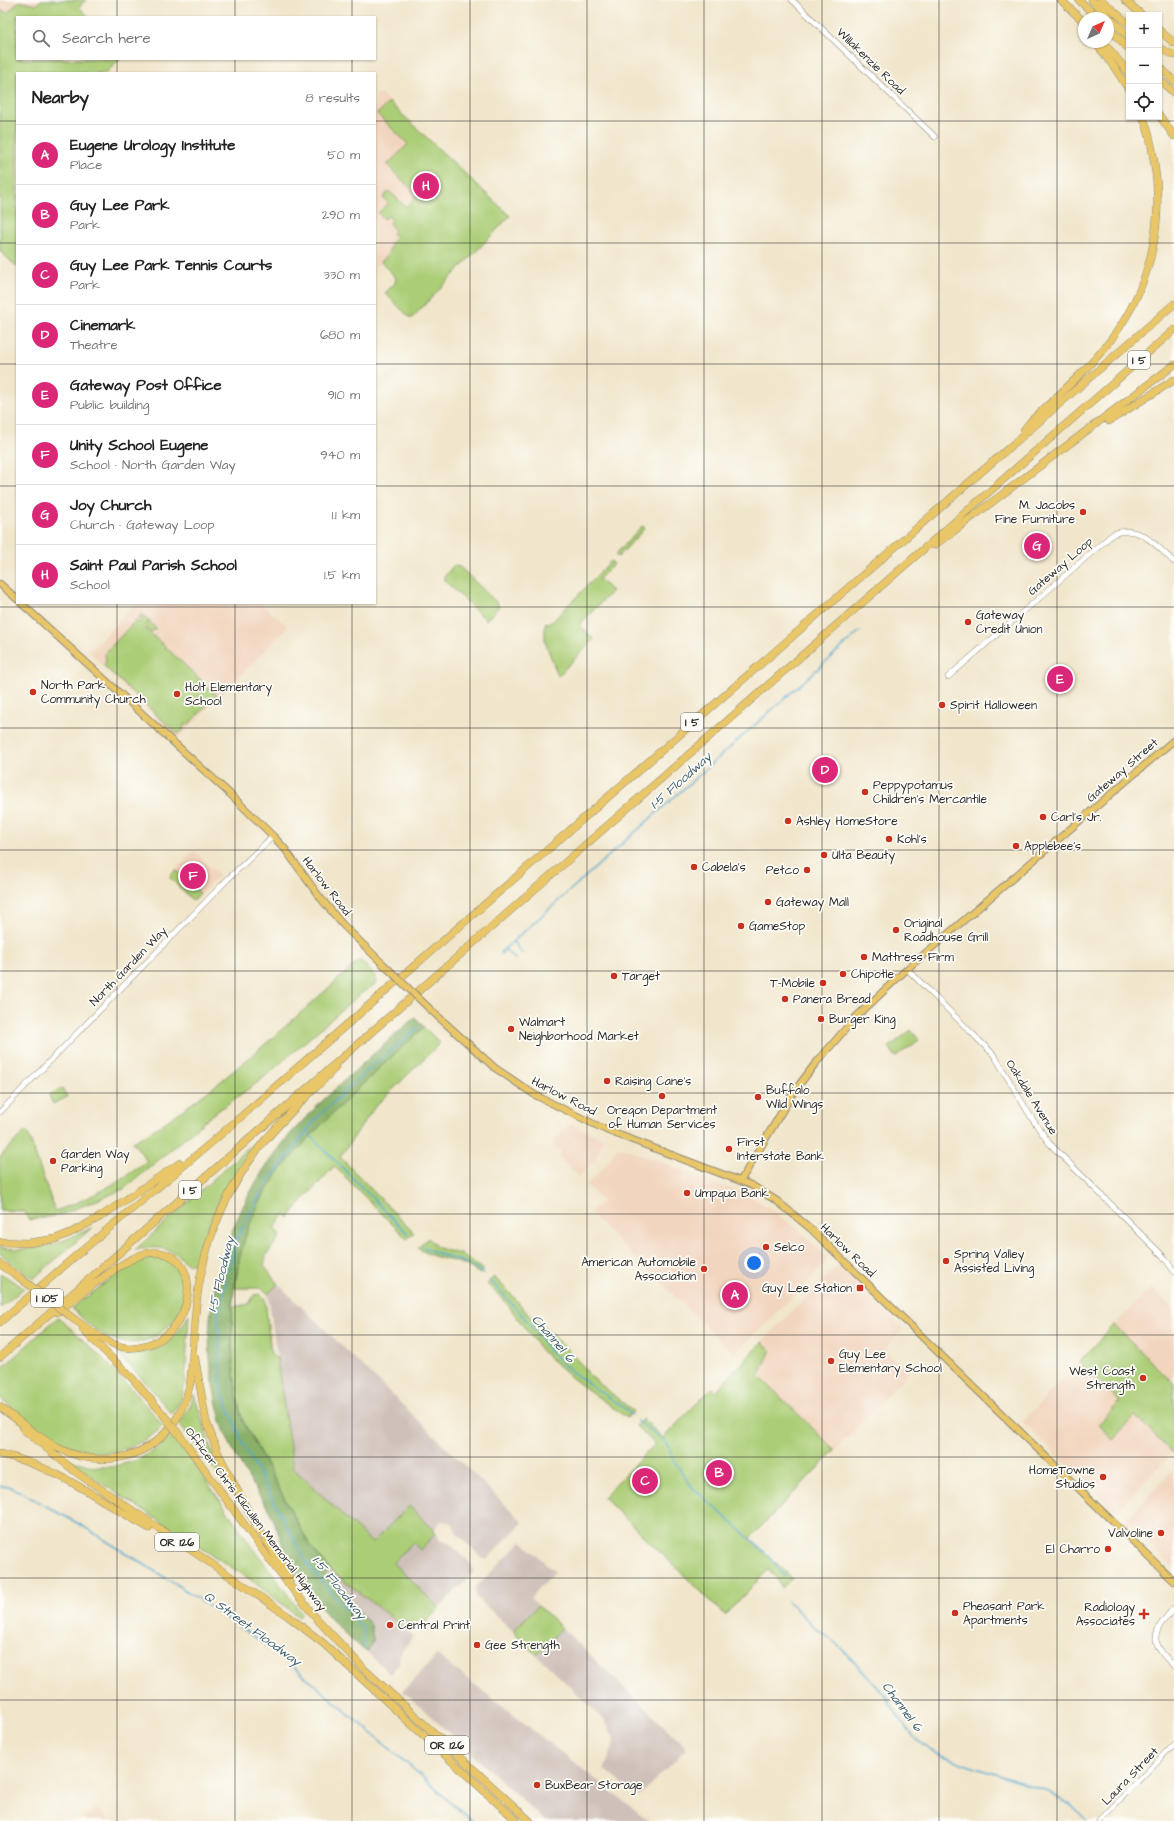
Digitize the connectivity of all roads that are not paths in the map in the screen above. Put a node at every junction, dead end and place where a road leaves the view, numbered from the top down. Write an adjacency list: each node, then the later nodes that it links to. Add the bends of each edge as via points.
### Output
1 (792, 0): 30 (street, Willakenzie Road)
2 (1061, 0): 9 (highway)
3 (1080, 0): 7 (highway)
4 (1092, 0): 14 (highway)
5 (1101, 0): 11 (highway)
6 (1125, 0): 8 (highway)
7 (1092, 12)
8 (1139, 12)
9 (1076, 15): 10 (highway)
10 (1078, 18)
11 (1126, 21)
12 (1162, 33): 15 (highway)
13 (1114, 34): 18 (highway)
14 (1126, 34)
15 (1174, 43)
16 (1099, 48): 25 (highway)
17 (1108, 48): 21 (highway)
18 (1128, 48)
19 (1162, 49): 20 (highway)
20 (1174, 55)
21 (1126, 69)
22 (1162, 69): 24 (highway)
23 (1162, 81): 26 (highway)
24 (1174, 81)
25 (1126, 86)
26 (1174, 93)
27 (1162, 119): 29 (highway)
28 (1144, 120): 36 (highway, via 1156,173 1157,211 1154,242 1140,289 1116,333 1031,421)
29 (1174, 136)
30 (935, 137)
31 (1174, 304): 36 (highway, I 5)
32 (1174, 330): 37 (highway, I 5)
33 (1174, 365): 35 (highway)
34 (1174, 380): 35 (highway)
35 (1084, 434): 37 (highway, via 948,536)
36 (1020, 437): 48 (highway, I 5)
37 (916, 556): 46 (highway, I 5)
38 (1174, 562): 42 (street, Gateway Loop, via 1140,533 1120,531 1113,534)
39 (0, 584): 40 (main road)
40 (16, 598)
41 (22, 604): 44 (main road, Harlow Road, via 231,794)
42 (948, 677)
43 (1174, 740): 45 (main road, Gateway Street)
44 (273, 836): 47 (street, North Garden Way, via 224,882); 49 (main road, Harlow Road, bridge, via 343,925 495,1068 535,1095 606,1130)
45 (907, 969): 49 (main road, Gateway Street, via 855,1018 815,1064 783,1108); 52 (street, Oakdale Avenue, via 994,1055 1049,1143 1163,1256)
46 (380, 1023): 55 (highway, I 5); 56 (highway, via 277,1126 233,1188 219,1215 203,1266 196,1300)
47 (0, 1112)
48 (212, 1142): 50 (highway, via 100,1217 70,1233 34,1242); 54 (highway, I 5)
49 (741, 1180): 61 (main road, Harlow Road, via 777,1201 805,1224)
50 (0, 1242)
51 (0, 1265): 53 (highway, Officer Chris Kilcullen Memorial Highway / I 105, bridge)
52 (1174, 1271)
53 (74, 1320): 55 (highway, via 112,1344 131,1347 150,1344 165,1336 182,1316 188,1290 184,1271 176,1260 164,1254 147,1253 137,1257); 63 (highway, Officer Chris Kilcullen Memorial Highway / OR 126, bridge, via 127,1373 181,1436 278,1571)
54 (0, 1322)
55 (22, 1337): 57 (highway, I 5)
56 (194, 1348): 58 (highway, via 190,1385 177,1419 163,1435 137,1452 112,1459 96,1460 77,1455 58,1448); 63 (highway, via 206,1421 218,1453 248,1511)
57 (0, 1357)
58 (0, 1408): 60 (highway, OR 126, via 77,1473)
59 (0, 1454): 60 (highway, via 34,1463 57,1473)
60 (180, 1544): 66 (highway, OR 126, via 262,1598 322,1643)
61 (1174, 1582)
62 (1174, 1608): 64 (street, via 1161,1623 1156,1636 1161,1653)
63 (316, 1618): 67 (highway, Officer Chris Kilcullen Memorial Highway / OR 126, via 364,1669)
64 (1174, 1666)
65 (1174, 1744): 68 (street, Laura Street)
66 (517, 1821)
67 (530, 1821)
68 (1099, 1821)

